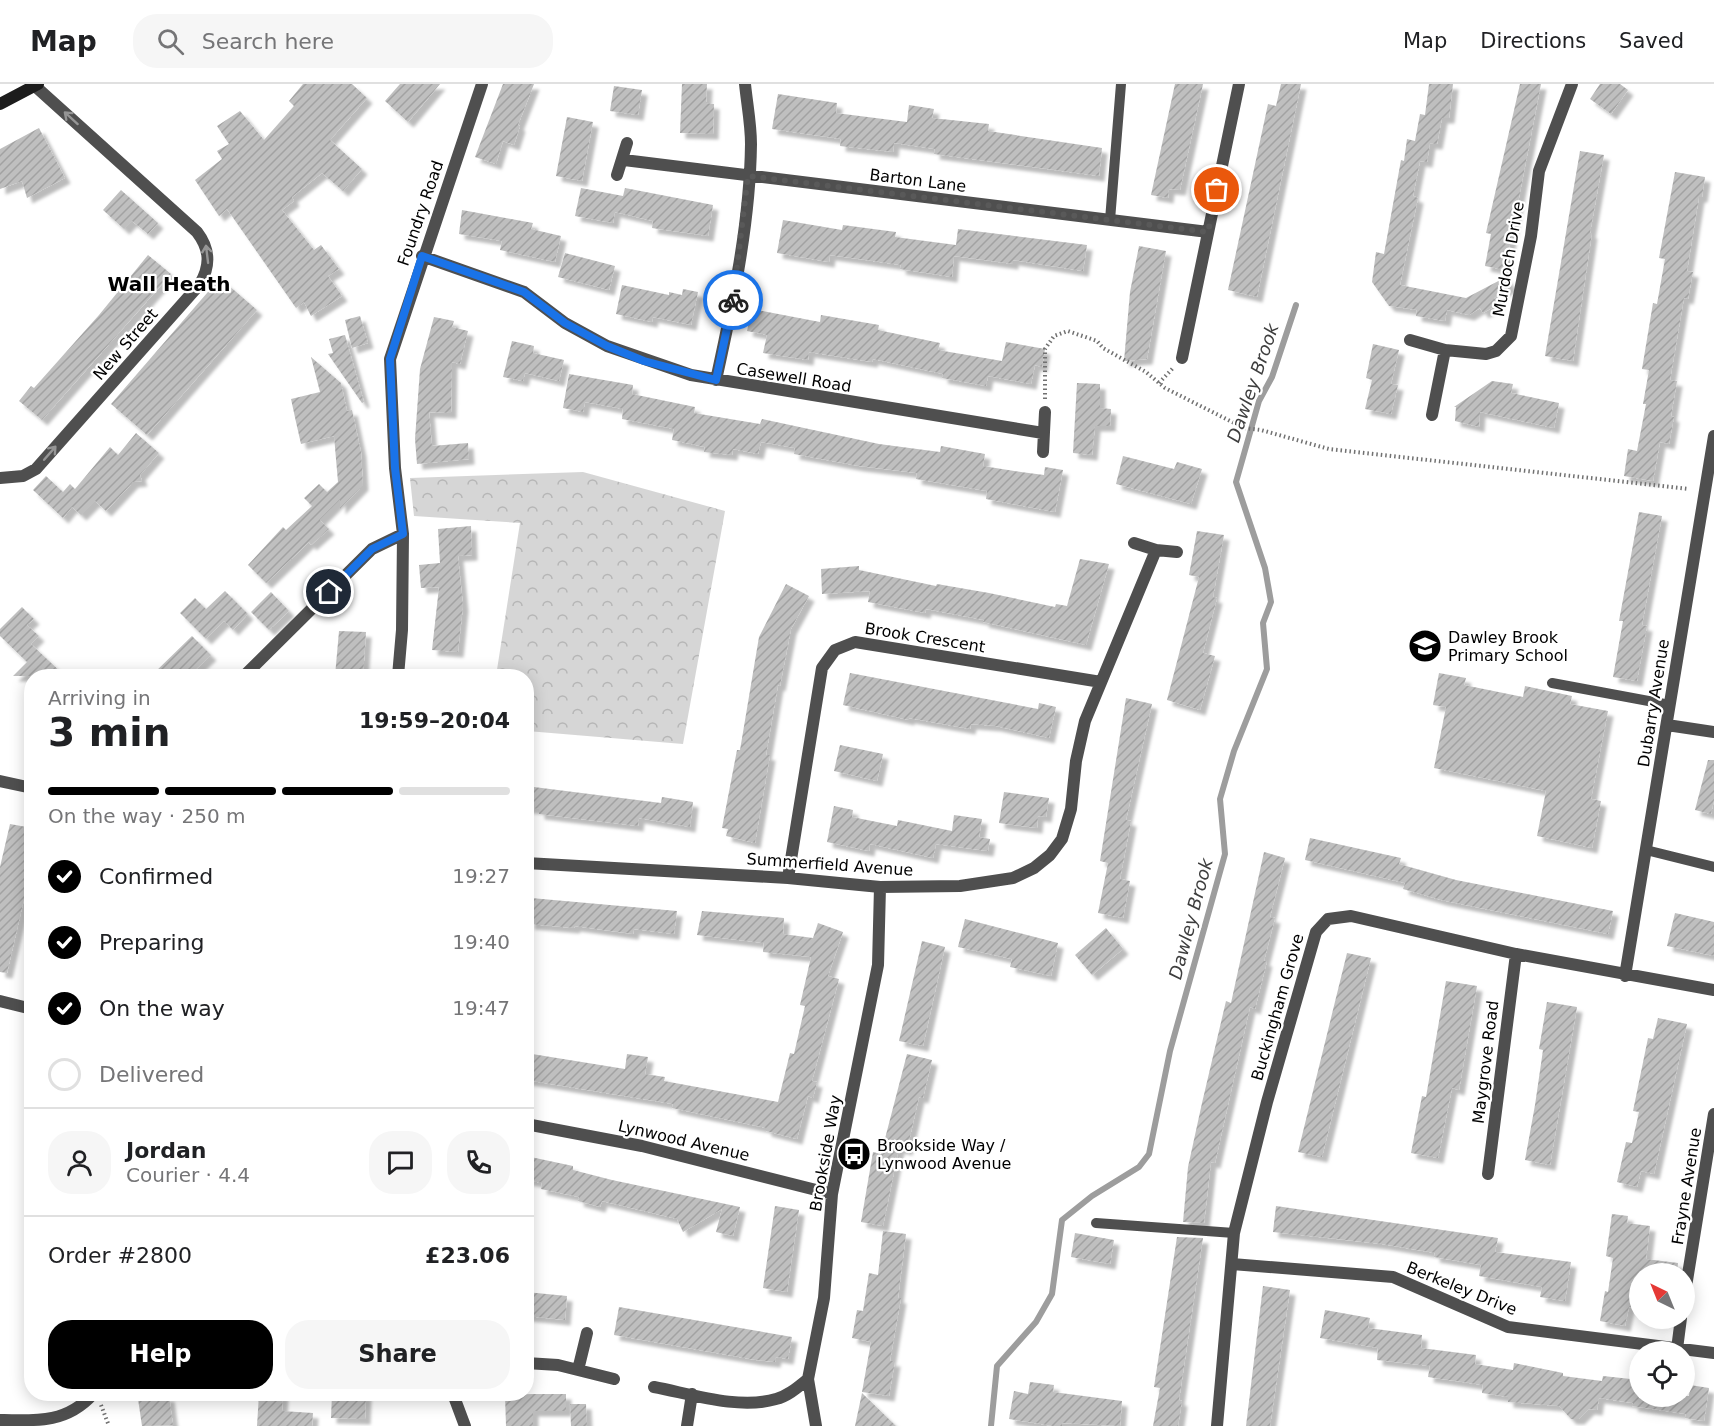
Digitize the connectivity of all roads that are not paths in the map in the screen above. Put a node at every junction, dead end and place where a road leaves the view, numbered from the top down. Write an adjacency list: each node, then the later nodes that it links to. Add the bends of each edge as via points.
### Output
1 (482, 84): 14 (street, Foundry Road)
2 (745, 84): 11 (street, via 751,143)
3 (1120, 84): 12 (lane)
4 (1239, 84): 13 (street)
5 (1572, 84): 16 (street, Murdoch Drive, via 1539,171 1511,336 1496,351 1486,354)
6 (36, 85): 7 (main road); 24 (street, New Street, one-way to 6, via 23,476 36,469 200,284 209,258 197,232)
7 (0, 104)
8 (627, 143): 9 (street)
9 (624, 160): 10 (street); 11 (street, Barton Lane)
10 (617, 175)
11 (748, 176): 12 (street, Barton Lane); 18 (street, via 733,301)
12 (1110, 220): 13 (street, Barton Lane)
13 (1208, 232): 17 (street)
14 (422, 256): 18 (street, Casewell Road, via 524,292 565,323 607,346 644,361); 25 (street, Foundry Road, via 390,359 395,468)
15 (1410, 340): 16 (street, Murdoch Drive)
16 (1445, 350): 20 (street)
17 (1182, 358)
18 (716, 380): 21 (street, Casewell Road)
19 (1045, 412): 21 (street)
20 (1432, 414)
21 (1043, 433): 23 (street)
22 (1714, 436): 33 (street, Dubarry Avenue)
23 (1043, 452)
24 (0, 478)
25 (403, 534): 29 (street, via 372,549); 30 (street, Foundry Road)
26 (1134, 543): 27 (street)
27 (1156, 550): 28 (street); 31 (street, Summerfield Avenue)
28 (1177, 552)
29 (251, 669)
30 (399, 669)
31 (1101, 682): 41 (street, Brook Crescent, via 855,642 835,650 822,668); 42 (street, Summerfield Avenue, via 1080,741 1071,809 1062,839 1050,855 1013,878 960,886)
32 (1552, 683): 33 (lane)
33 (1670, 705): 34 (street, Dubarry Avenue)
34 (1666, 725): 35 (street); 38 (street, Dubarry Avenue)
35 (1714, 732)
36 (0, 782): 37 (street)
37 (24, 786)
38 (1646, 850): 40 (lane); 44 (street, Dubarry Avenue)
39 (534, 863): 41 (street, Summerfield Avenue)
40 (1714, 867)
41 (788, 878): 42 (street, Summerfield Avenue)
42 (880, 887): 51 (street, Brookside Way, via 878,965)
43 (1516, 954): 44 (street, Buckingham Grove); 50 (street, Maygrove Road); 53 (street, Buckingham Grove, via 1351,916 1328,919 1316,932)
44 (1625, 976): 45 (street, Buckingham Grove)
45 (1714, 990)
46 (0, 1001): 47 (street)
47 (24, 1008)
48 (1714, 1114): 54 (street, Frayne Avenue)
49 (534, 1126): 51 (street, Lynwood Avenue, via 642,1146)
50 (1488, 1174)
51 (832, 1194): 63 (street, Brookside Way, via 824,1298)
52 (1096, 1223): 53 (lane)
53 (1234, 1233): 55 (street, Buckingham Grove)
54 (1690, 1263)
55 (1232, 1264): 57 (street, Berkeley Drive, via 1393,1277 1508,1327); 72 (street, Buckingham Grove)
56 (587, 1333): 61 (street)
57 (1629, 1343)
58 (1695, 1351): 59 (street, Berkeley Drive)
59 (1714, 1353)
60 (534, 1364): 61 (street)
61 (578, 1370): 62 (street)
62 (615, 1379)
63 (808, 1379): 65 (street, via 778,1399 764,1401); 71 (street, Brookside Way)
64 (654, 1387): 65 (street)
65 (692, 1394): 70 (street)
66 (87, 1401): 68 (street, via 64,1416 43,1421)
67 (456, 1401): 69 (street)
68 (0, 1420)
69 (465, 1426)
70 (687, 1426)
71 (816, 1426)
72 (1217, 1426)

